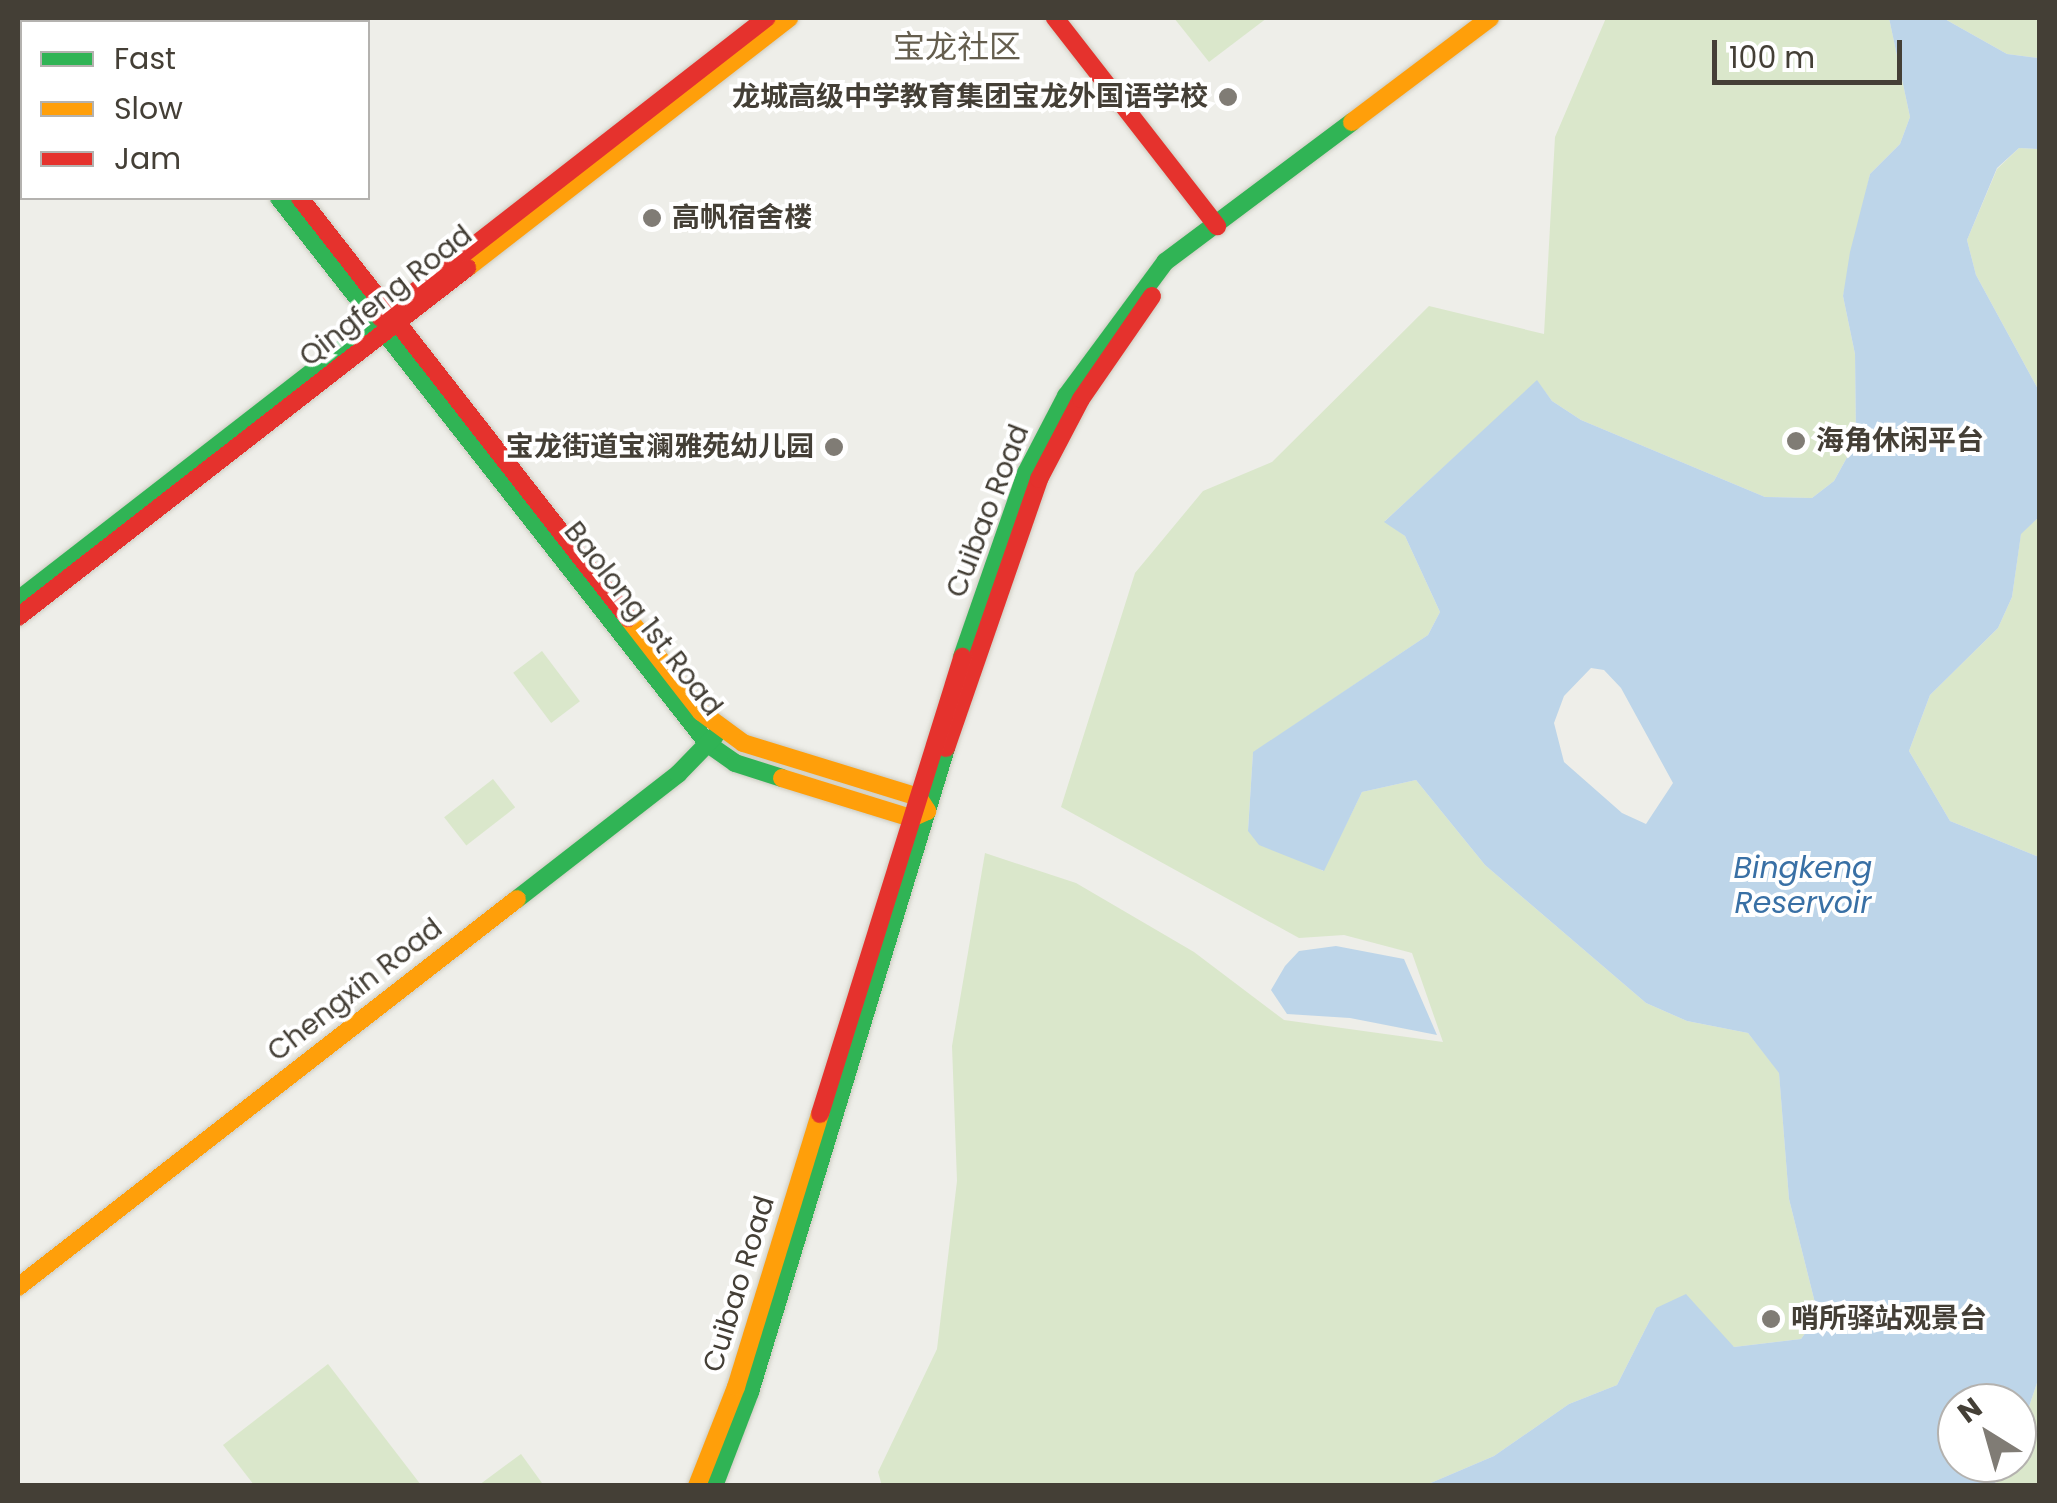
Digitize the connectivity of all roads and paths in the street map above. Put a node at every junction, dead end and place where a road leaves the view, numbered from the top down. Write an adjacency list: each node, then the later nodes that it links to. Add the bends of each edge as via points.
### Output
1 (766, 18): 8 (street, Qingfeng Road)
2 (789, 18): 8 (street, Qingfeng Road)
3 (1055, 18): 7 (street)
4 (1490, 18): 7 (street, Cuibao Road)
5 (280, 200): 8 (street, Baolong 1st Road)
6 (301, 200): 8 (street, Baolong 1st Road)
7 (1217, 226): 12 (street, Cuibao Road, via 1128,326 1039,479)
8 (386, 322): 9 (street, Qingfeng Road); 10 (street, Qingfeng Road); 11 (street, Baolong 1st Road)
9 (18, 600)
10 (18, 618)
11 (714, 737): 12 (street, Baolong 1st Road, via 735,763); 13 (street, Chengxin Road)
12 (919, 809): 14 (street, Cuibao Road, via 736,1388); 15 (street, Cuibao Road, via 750,1392)
13 (18, 1287)
14 (697, 1486)
15 (714, 1486)

